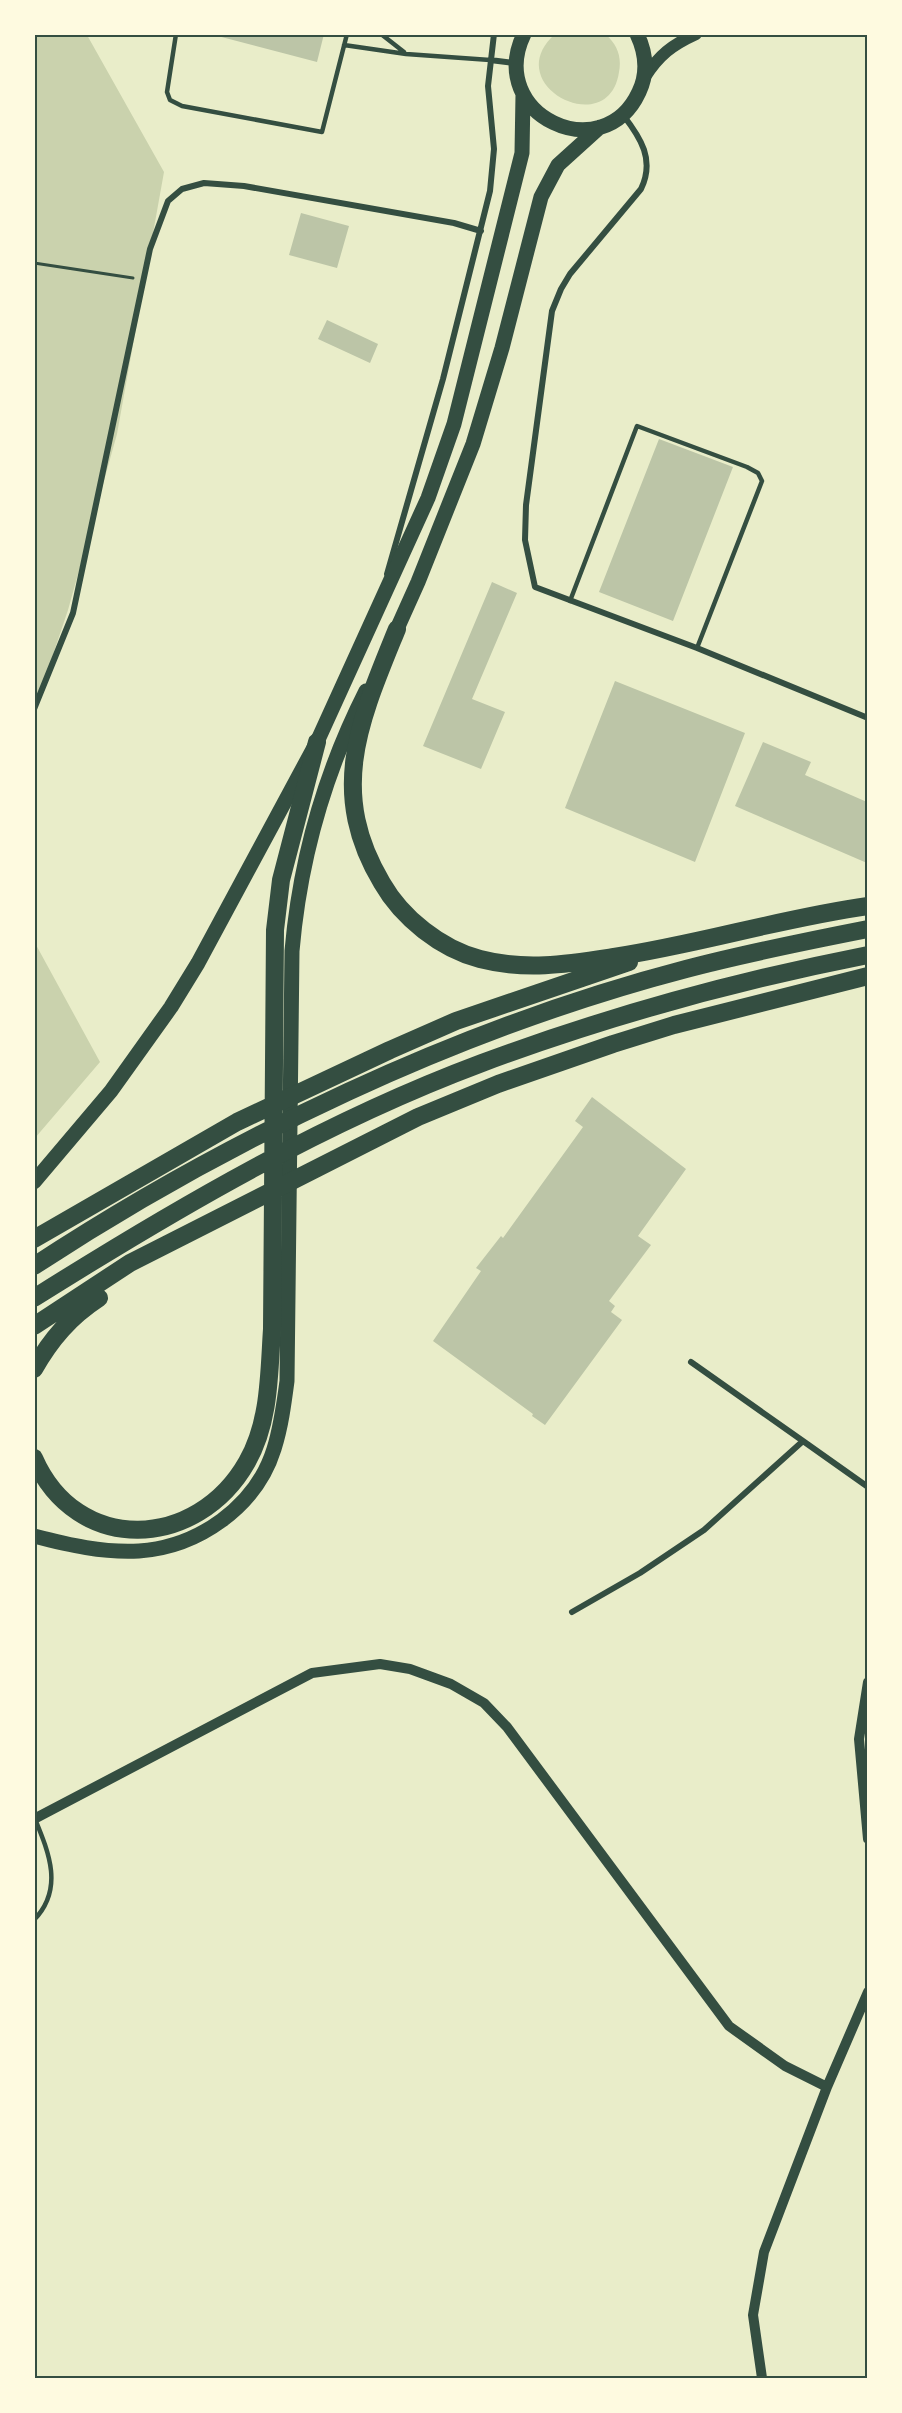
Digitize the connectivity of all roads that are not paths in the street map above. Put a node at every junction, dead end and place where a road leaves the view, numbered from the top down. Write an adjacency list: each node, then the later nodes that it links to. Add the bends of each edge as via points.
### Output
1 (176, 34): 8 (lane, via 167,92 170,100 182,106 322,132)
2 (347, 34): 8 (lane)
3 (381, 34): 9 (lane)
4 (494, 34): 10 (street)
5 (524, 34): 11 (main road)
6 (637, 34): 12 (main road, via 645,57)
7 (696, 34): 12 (main road, via 662,53)
8 (344, 45): 9 (lane)
9 (406, 54): 10 (lane)
10 (490, 60): 11 (street); 16 (street, via 488,99 494,164)
11 (515, 63): 13 (main road)
12 (644, 78): 14 (main road, via 636,98)
13 (523, 95): 15 (main road, via 550,122 574,130); 18 (main road, via 522,153 454,424 428,498)
14 (623, 114): 15 (main road); 17 (street, via 639,137 648,173 641,189 570,274 556,300 530,455 525,540 535,587)
15 (600, 127): 19 (main road, via 558,165 541,197 479,423)
16 (481, 231): 18 (street); 21 (street, via 244,186 204,183 182,189 168,201 150,249 73,613)
17 (570, 601): 20 (street); 20 (lane, via 637,426 747,467 758,473 762,481)
18 (380, 604): 23 (main road)
19 (397, 629): 26 (highway, via 358,736 352,780 356,826 387,892 436,939 494,962 546,967); 32 (main road, via 344,734 318,804 298,885)
20 (697, 648): 22 (street)
21 (34, 709)
22 (867, 718)
23 (317, 742): 29 (main road, via 226,914 171,1007 111,1091); 32 (highway, via 278,901 273,1022)
24 (867, 906): 26 (highway)
25 (867, 929): 33 (highway, via 731,958 511,1024 407,1067 237,1147 135,1203)
26 (662, 950): 31 (highway, via 456,1021 390,1050 237,1122)
27 (867, 955): 34 (highway, via 682,996 450,1076 236,1177)
28 (867, 976): 30 (highway, via 675,1025 498,1084 418,1117)
29 (34, 1182)
30 (197, 1228): 35 (highway, via 130,1263); 37 (highway, via 69,1321)
31 (34, 1239)
32 (280, 1259): 39 (highway, via 263,1421 247,1462 214,1500 172,1523 135,1530 108,1527 81,1515 61,1500 45,1481); 41 (main road, via 286,1381 279,1430 265,1470 236,1509 194,1536 148,1550 95,1550)
33 (34, 1266)
34 (34, 1298)
35 (34, 1326)
36 (691, 1362): 38 (street)
37 (34, 1369)
38 (803, 1441): 40 (street); 42 (street, via 704,1530)
39 (34, 1458)
40 (867, 1487)
41 (34, 1536)
42 (572, 1612)
43 (867, 1682): 45 (street, via 859,1739)
44 (35, 1819): 46 (lane, via 52,1868 52,1886 47,1902); 48 (street, via 312,1673 380,1664 411,1669 451,1684 484,1704 507,1727 729,2026 785,2066)
45 (867, 1839)
46 (34, 1920)
47 (867, 1992): 48 (street)
48 (827, 2087): 49 (street, via 770,2236 758,2280 753,2332)
49 (762, 2379)

